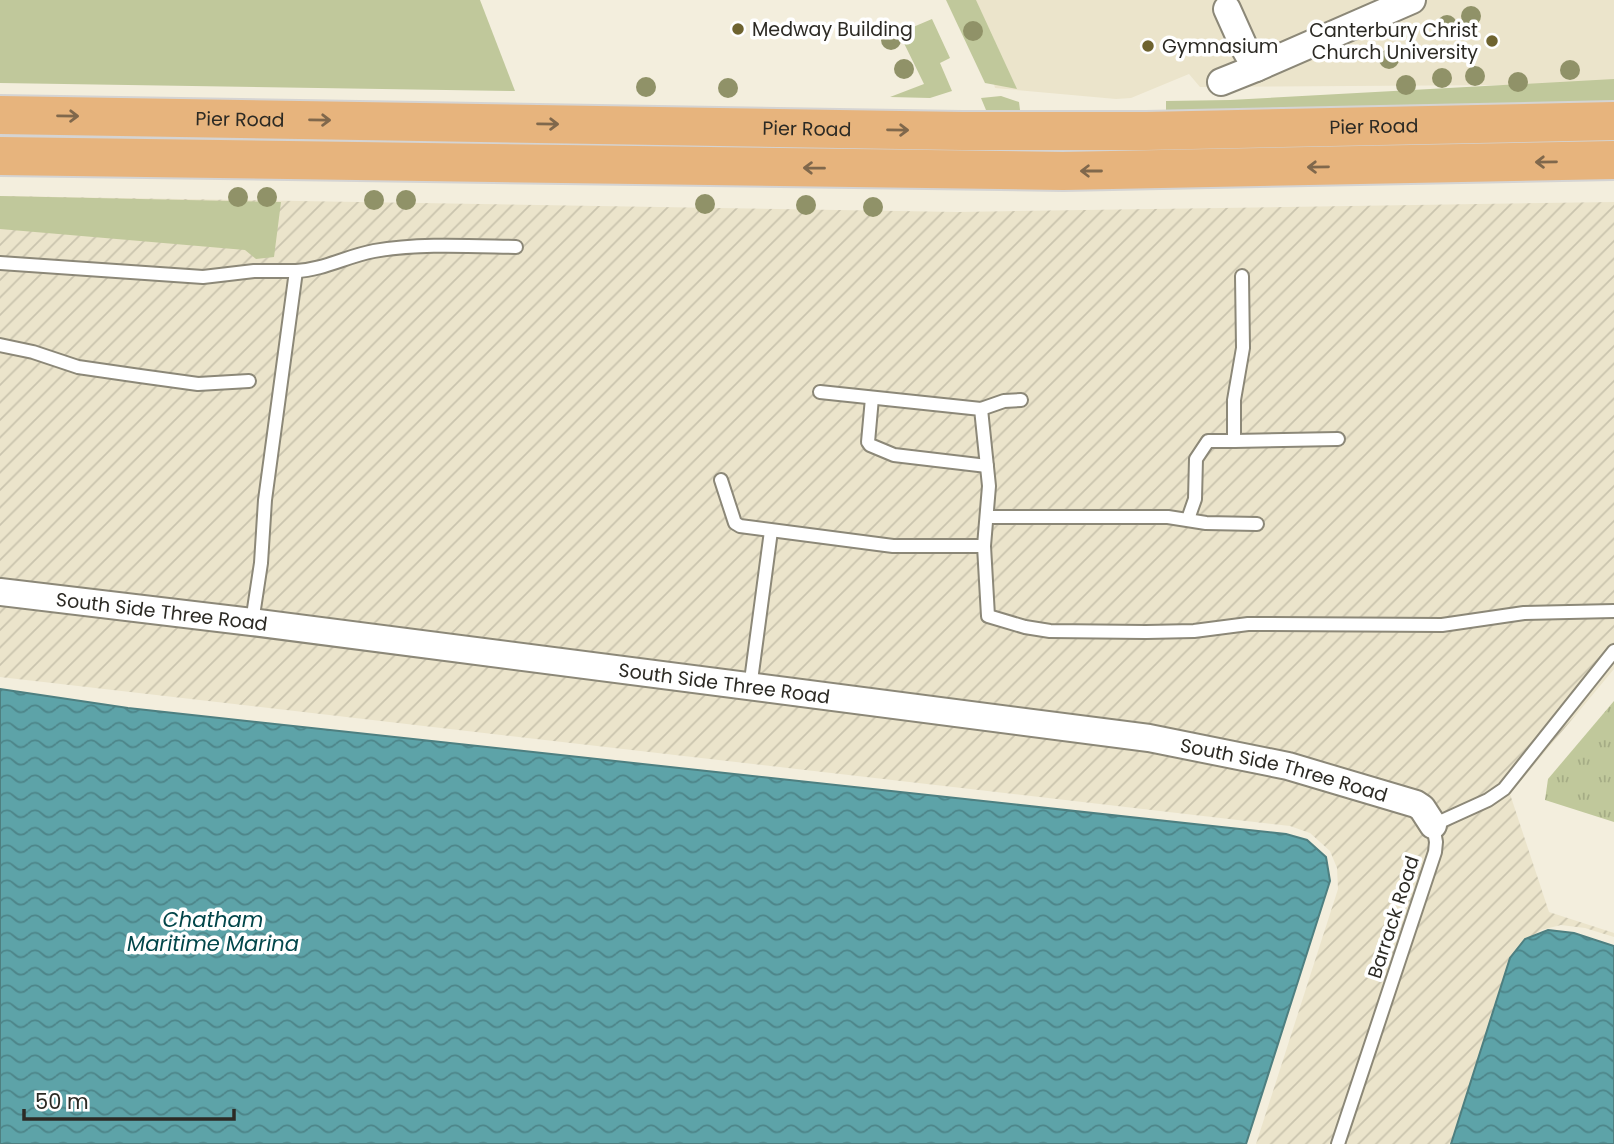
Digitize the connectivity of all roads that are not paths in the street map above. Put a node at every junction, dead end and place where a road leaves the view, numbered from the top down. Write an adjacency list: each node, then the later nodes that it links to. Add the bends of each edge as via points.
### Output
1 (1412, 0): 3 (street)
2 (1226, 5): 4 (street)
3 (1384, 5): 4 (street)
4 (1256, 68): 5 (street)
5 (1221, 82)
6 (0, 115): 7 (main road, Pier Road, one-way to 7, via 1017,131)
7 (1614, 121)
8 (0, 156): 9 (main road, Pier Road, one-way to 8, via 1063,171)
9 (1614, 160)
10 (516, 247): 12 (lane, via 379,251)
11 (0, 263): 12 (lane, via 203,277)
12 (296, 271): 31 (lane)
13 (1242, 276): 21 (lane, via 1243,348 1234,400)
14 (0, 345): 15 (lane, via 78,367 140,376 198,384)
15 (249, 381)
16 (820, 392): 17 (lane)
17 (873, 398): 19 (lane); 22 (lane, via 870,445 894,455)
18 (1021, 400): 19 (lane)
19 (981, 409): 22 (lane)
20 (1338, 439): 21 (lane)
21 (1234, 441): 25 (lane, via 1208,441 1197,457 1195,499)
22 (987, 466): 24 (lane)
23 (721, 480): 27 (lane, via 735,523)
24 (987, 517): 25 (lane); 28 (lane)
25 (1188, 519): 26 (lane)
26 (1257, 524)
27 (771, 531): 28 (lane, via 893,546); 33 (lane)
28 (984, 546): 30 (lane, via 988,616 1050,631 1194,631 1248,624 1442,625 1524,613)
29 (0, 592): 31 (street, South Side Three Road)
30 (1614, 611)
31 (252, 622): 33 (street, South Side Three Road)
32 (1614, 651): 34 (lane, via 1504,789)
33 (750, 688): 34 (street, South Side Three Road, via 1149,737 1288,766 1416,804)
34 (1433, 825): 35 (lane, Barrack Road, via 1435,852)
35 (1338, 1144)

